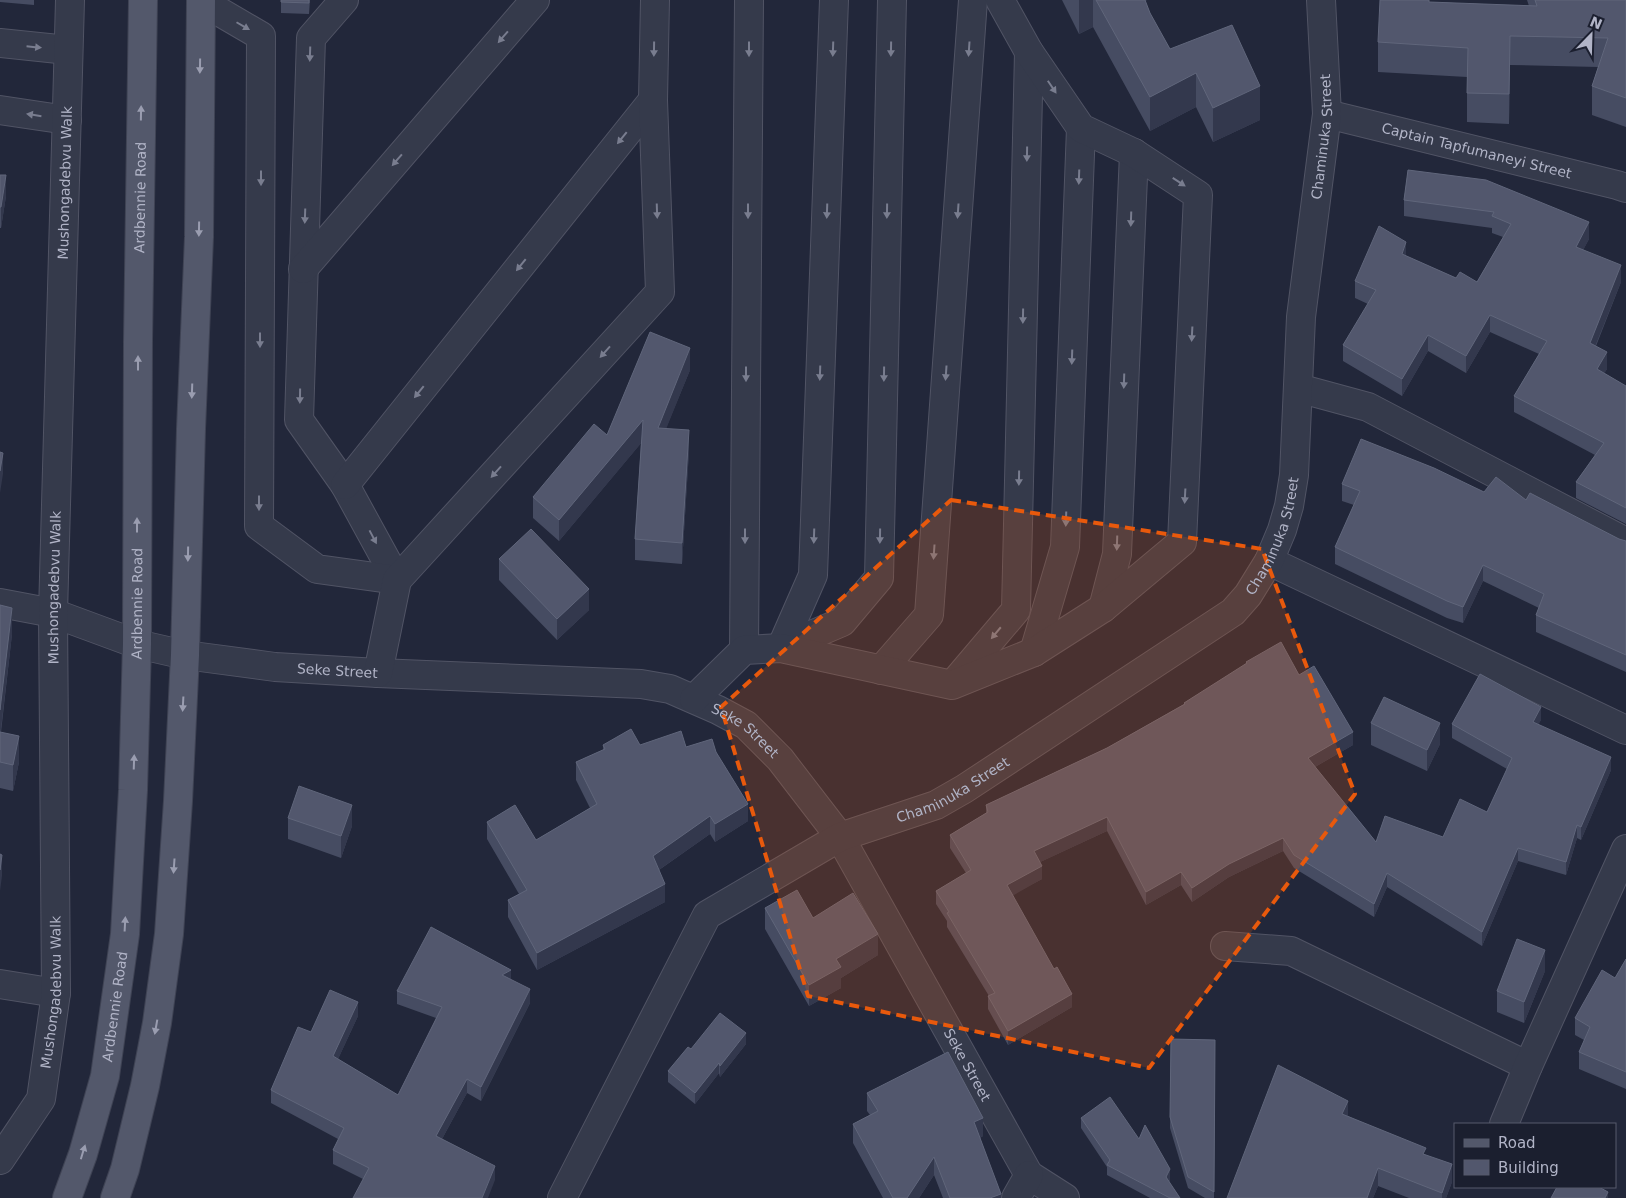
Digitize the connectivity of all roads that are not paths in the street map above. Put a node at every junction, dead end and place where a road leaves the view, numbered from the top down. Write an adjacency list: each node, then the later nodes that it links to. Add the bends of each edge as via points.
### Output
1 (70, 0): 14 (street, Mushongadebvu Walk)
2 (143, 0): 32 (main road, Ardbennie Road, one-way to 2)
3 (344, 0): 23 (street, one-way to 23, via 311,38)
4 (535, 0): 23 (street, one-way to 23)
5 (655, 0): 16 (street, one-way to 16)
6 (749, 0): 34 (street, one-way to 34)
7 (834, 0): 33 (street, one-way to 33, via 813,576)
8 (892, 0): 33 (street, one-way to 33, via 880,578 842,622)
9 (973, 0): 37 (street, one-way to 37, via 930,615)
10 (1000, 0): 15 (street)
11 (1320, 0): 18 (street, Chaminuka Street)
12 (201, 1): 28 (street, one-way to 28, via 261,36 259,526 316,569); 36 (main road, one-way to 36, via 199,237)
13 (0, 44): 14 (street, one-way to 14)
14 (68, 50): 19 (street, Mushongadebvu Walk)
15 (1029, 52): 20 (street, one-way to 20); 39 (street, one-way to 39, via 1016,610)
16 (652, 100): 25 (street, one-way to 25); 28 (street, one-way to 28, via 660,292)
17 (0, 110): 19 (street, one-way to 17)
18 (1327, 114): 22 (street, Captain Tapfumaneyi Street); 24 (street, Chaminuka Street, via 1300,316)
19 (68, 120): 31 (street, Mushongadebvu Walk)
20 (1081, 128): 21 (street); 35 (street, one-way to 35, via 1065,547)
21 (1134, 153): 30 (street, one-way to 30, via 1117,554); 30 (street, one-way to 30, via 1198,195 1182,542)
22 (1626, 188)
23 (303, 269): 25 (street, one-way to 25, via 299,420)
24 (1298, 388): 26 (street, via 1368,407); 27 (street, Chaminuka Street, via 1292,483 1282,530)
25 (345, 485): 28 (street, one-way to 28)
26 (1626, 542)
27 (1269, 561): 41 (street); 42 (street, Chaminuka Street, via 1233,612 964,789 936,805)
28 (397, 580): 38 (street)
29 (0, 603): 31 (street, Seke Street)
30 (1103, 608): 35 (street)
31 (53, 613): 32 (street, Seke Street); 46 (street, Mushongadebvu Walk)
32 (137, 644): 36 (street, Seke Street); 51 (main road, Ardbennie Road, one-way to 32, via 105,1076 125,934)
33 (781, 648): 34 (street); 37 (street)
34 (744, 650): 40 (street)
35 (1034, 652): 39 (street)
36 (185, 655): 38 (street, Seke Street, via 274,667); 52 (main road, one-way to 52, via 170,934 146,1077)
37 (881, 670): 39 (street)
38 (378, 673): 40 (street, Seke Street, via 641,684 670,689)
39 (952, 685)
40 (694, 699): 42 (street, Seke Street, via 746,725 780,759)
41 (1626, 730)
42 (840, 837): 50 (street, Seke Street); 53 (street, Chaminuka Street, via 707,915)
43 (1626, 849): 47 (street)
44 (1226, 946): 47 (street, via 1291,952)
45 (0, 984): 46 (street)
46 (56, 993): 49 (street, Mushongadebvu Walk, via 41,1099)
47 (1528, 1066): 48 (street)
48 (1504, 1123)
49 (0, 1160)
50 (1023, 1187): 54 (street, Seke Street)
51 (67, 1198)
52 (115, 1198)
53 (562, 1198)
54 (1065, 1198)

